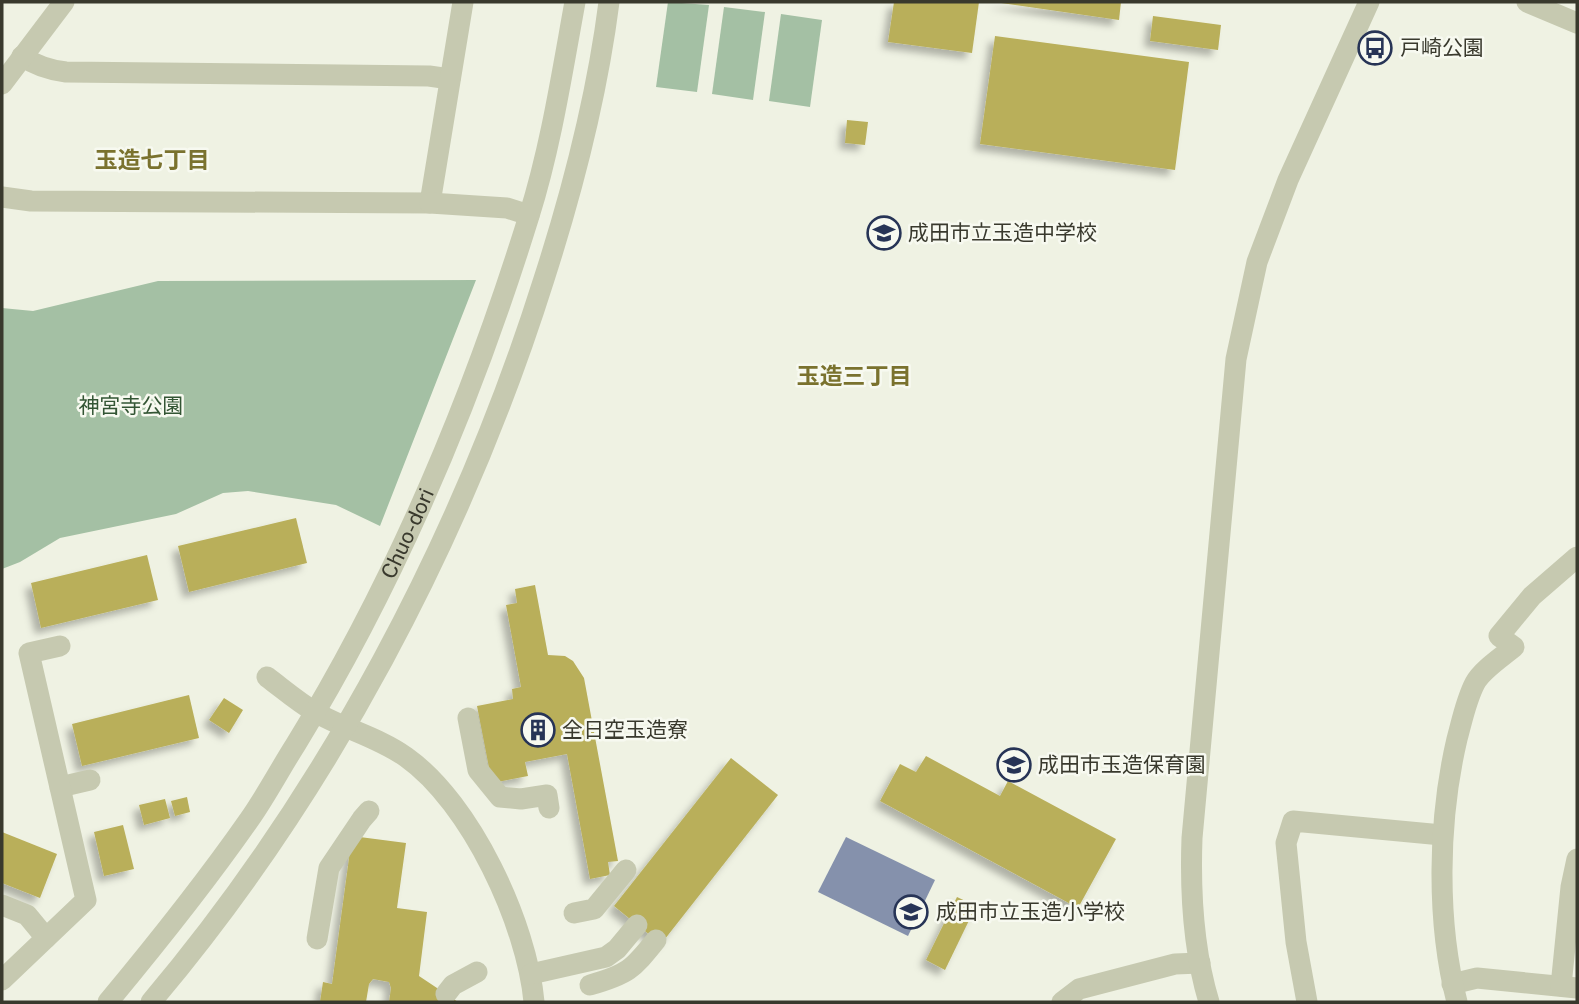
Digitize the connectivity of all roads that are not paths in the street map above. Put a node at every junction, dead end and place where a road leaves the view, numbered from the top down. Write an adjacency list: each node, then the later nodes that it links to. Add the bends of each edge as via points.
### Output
1 (64, 2): 8 (street)
2 (463, 2): 9 (street)
3 (575, 2): 13 (street, Chuo-dori)
4 (609, 2): 19 (street, Chuo-dori, via 570,196 530,324 453,521)
5 (1369, 2): 34 (street, via 1261,250 1236,359 1192,838 1190,881)
6 (1527, 2): 7 (street)
7 (1577, 23)
8 (22, 56): 9 (street, via 49,70 66,72); 10 (street)
9 (450, 79): 12 (street)
10 (2, 84)
11 (2, 197): 12 (street, via 31,201)
12 (430, 203): 13 (street, via 507,208)
13 (529, 215): 17 (street, Chuo-dori, via 461,412 422,505 364,626)
14 (1577, 557): 24 (street, via 1532,596 1499,636 1514,647 1476,681 1449,775)
15 (60, 646): 21 (street, via 29,653)
16 (267, 677): 17 (street)
17 (315, 712): 19 (street); 42 (street, Chuo-dori, via 251,818 184,910)
18 (468, 718): 22 (street, via 478,770 500,797 547,795)
19 (345, 725): 36 (street, via 405,756 433,778 464,819 501,885); 43 (street, Chuo-dori, via 269,847 211,929)
20 (90, 780): 21 (street)
21 (60, 787): 30 (street, via 86,900)
22 (549, 808)
23 (369, 811): 31 (street, via 329,868)
24 (1442, 835): 39 (street, via 1445,947); 47 (street, via 1293,821 1286,843)
25 (1577, 859): 38 (street, via 1571,887)
26 (626, 870): 28 (street, via 594,909)
27 (2, 905): 30 (street, via 27,915)
28 (574, 913)
29 (637, 925): 33 (street, via 606,957)
30 (46, 938): 37 (street)
31 (317, 939)
32 (656, 940): 41 (street, via 635,967)
33 (584, 956): 36 (street); 41 (street)
34 (1200, 962): 45 (street, via 1079,989); 46 (street)
35 (477, 972): 40 (street)
36 (531, 974): 44 (street)
37 (2, 980)
38 (1569, 987): 39 (street, via 1477,978)
39 (1455, 993)
40 (446, 994)
41 (592, 994)
42 (108, 1002)
43 (151, 1002)
44 (534, 1002)
45 (1062, 1002)
46 (1209, 1002)
47 (1307, 1002)

